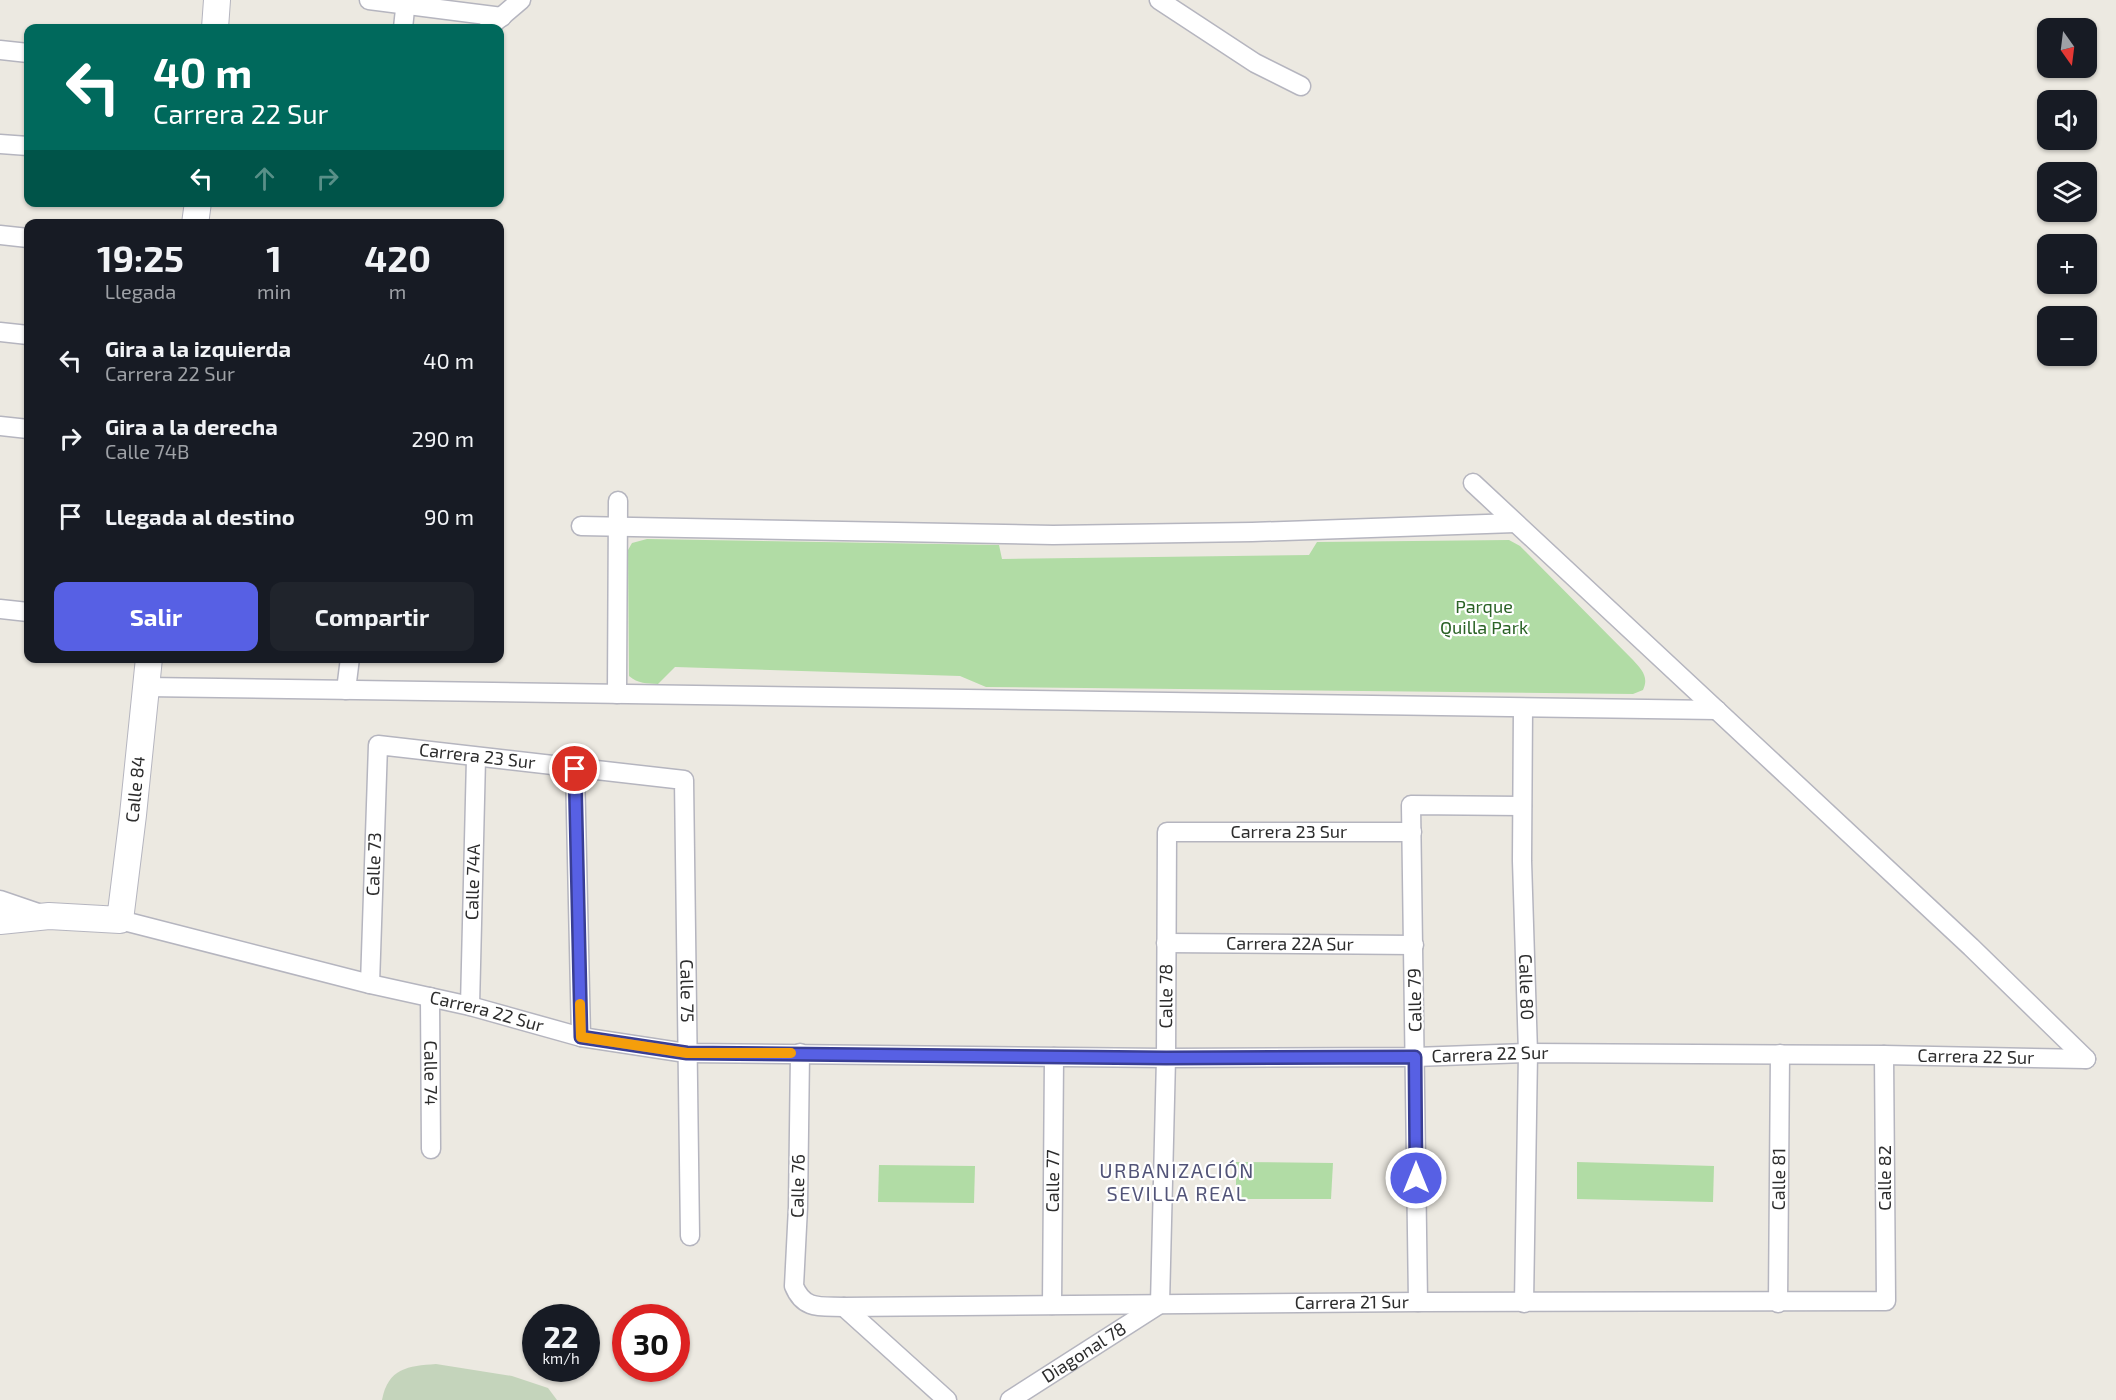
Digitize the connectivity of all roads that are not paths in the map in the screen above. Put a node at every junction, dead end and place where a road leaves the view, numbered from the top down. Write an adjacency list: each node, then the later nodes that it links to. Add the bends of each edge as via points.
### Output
1 (217, 0): 7 (street)
2 (369, 0): 5 (street)
3 (520, 0): 6 (street)
4 (1159, 0): 11 (street, via 1255,63)
5 (406, 2): 6 (street); 8 (street)
6 (495, 23)
7 (214, 24)
8 (403, 24)
9 (0, 50): 10 (street)
10 (24, 53)
11 (1301, 86)
12 (0, 144): 13 (street)
13 (24, 146)
14 (0, 235): 15 (street)
15 (24, 238)
16 (0, 332): 17 (street)
17 (24, 335)
18 (0, 426): 19 (street)
19 (24, 429)
20 (1473, 483): 22 (street)
21 (618, 501): 24 (street)
22 (1515, 523): 24 (street, via 1053,535); 33 (street)
23 (581, 526): 24 (street)
24 (618, 526): 31 (street)
25 (0, 609): 26 (street)
26 (24, 612)
27 (148, 663): 29 (street, Calle 84)
28 (349, 663): 30 (street)
29 (146, 687): 30 (street); 43 (street, Calle 84)
30 (345, 690): 31 (street)
31 (617, 694): 32 (street)
32 (1523, 708): 33 (street); 38 (street, Calle 80)
33 (1717, 710): 55 (street, Carrera 22 Sur, via 2086,1059)
34 (378, 746): 35 (street, Carrera 23 Sur); 47 (street, Calle 73)
35 (476, 758): 36 (street, Carrera 23 Sur); 49 (street, Calle 74A)
36 (575, 769): 37 (street, Carrera 23 Sur); 50 (street)
37 (684, 780): 51 (street, Calle 75)
38 (1522, 806): 40 (street, Calle 79, via 1411,805); 53 (street, Calle 80)
39 (1167, 832): 40 (street, Carrera 23 Sur); 45 (street, Calle 78)
40 (1412, 832): 46 (street, Calle 79)
41 (0, 900): 42 (street)
42 (50, 916): 43 (street); 44 (street)
43 (120, 920): 47 (street, Carrera 22 Sur)
44 (0, 921)
45 (1166, 943): 46 (street, Carrera 22A Sur); 58 (street, Calle 78)
46 (1414, 945): 57 (street, Calle 79)
47 (370, 984): 48 (street, Carrera 22 Sur)
48 (430, 996): 49 (street, Carrera 22 Sur); 59 (street, Calle 74)
49 (470, 1006): 50 (street, Carrera 22 Sur)
50 (581, 1037): 51 (street, Carrera 22 Sur)
51 (687, 1053): 52 (street, Carrera 22 Sur); 60 (street, Calle 75)
52 (800, 1053): 56 (street, Carrera 22 Sur); 67 (street, Calle 76, via 794,1286 798,1296)
53 (1528, 1053): 54 (street, Carrera 22 Sur); 57 (street, Carrera 22 Sur); 63 (street, Calle 80)
54 (1780, 1054): 55 (street, Carrera 22 Sur); 64 (street, Calle 81)
55 (1884, 1055): 61 (street, Calle 82)
56 (1054, 1057): 58 (street, Carrera 22 Sur); 66 (street, Calle 77)
57 (1415, 1057): 58 (street, Carrera 22 Sur); 62 (street, Calle 79)
58 (1166, 1058): 65 (street, Calle 78)
59 (431, 1149)
60 (690, 1236)
61 (1886, 1301): 64 (street, Carrera 21 Sur)
62 (1418, 1302): 63 (street, Carrera 21 Sur); 65 (street, Carrera 21 Sur)
63 (1524, 1303): 64 (street, Carrera 21 Sur)
64 (1778, 1303)
65 (1160, 1304): 66 (street, Carrera 21 Sur); 70 (street, Diagonal 78)
66 (1052, 1305): 68 (street, Carrera 21 Sur)
67 (816, 1306): 68 (street, Carrera 21 Sur)
68 (844, 1307): 69 (street)
69 (947, 1400)
70 (1010, 1400)

